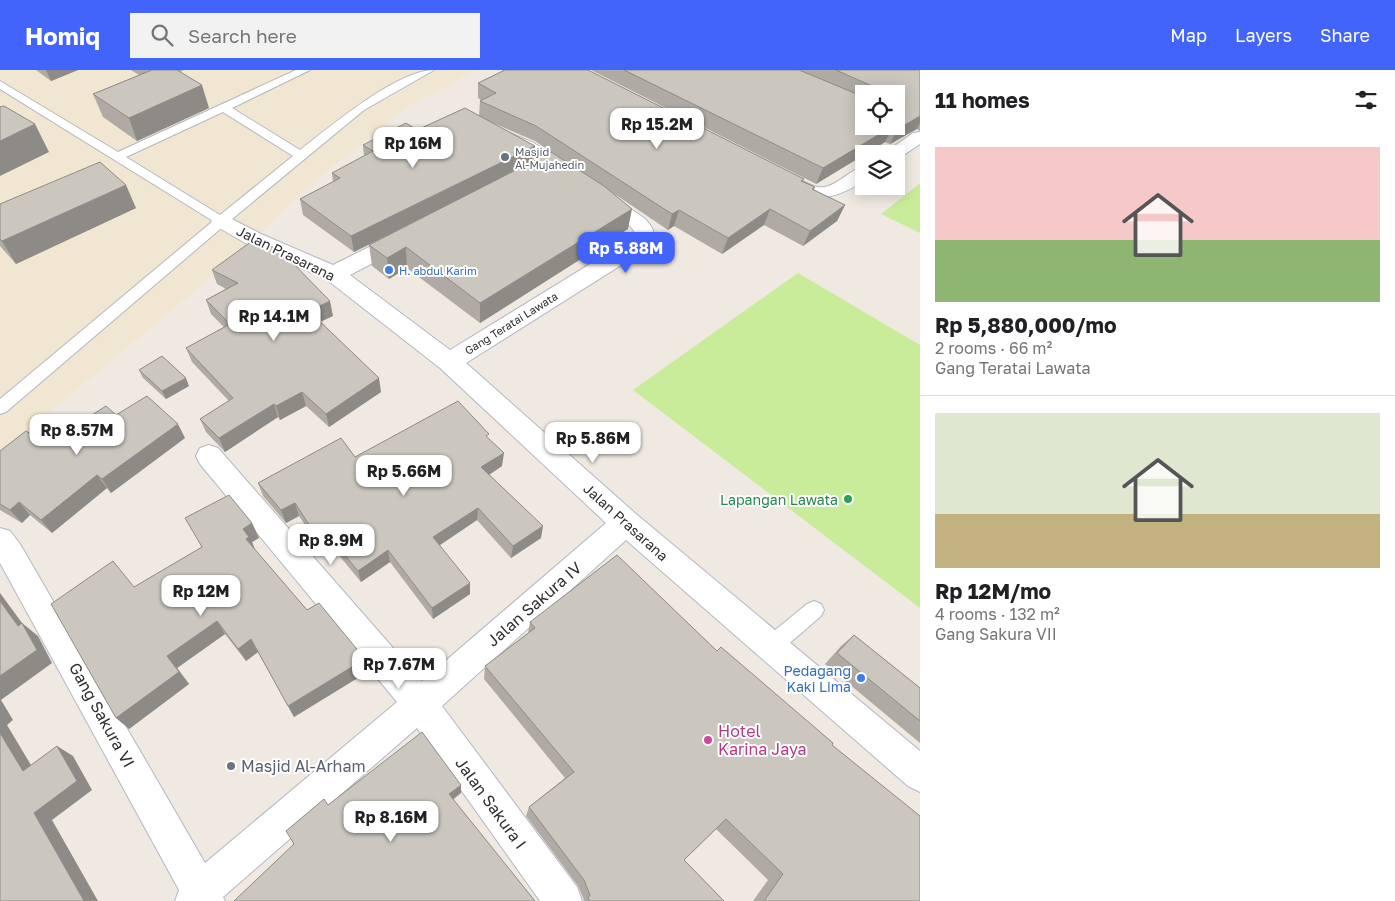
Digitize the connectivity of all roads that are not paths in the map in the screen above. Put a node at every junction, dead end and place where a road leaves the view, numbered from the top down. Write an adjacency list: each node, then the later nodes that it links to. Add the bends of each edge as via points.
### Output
1 (305, 70): 4 (lane)
2 (430, 70): 9 (lane, via 360,108)
3 (0, 84): 8 (lane)
4 (224, 108): 8 (lane); 9 (lane)
5 (483, 125): 15 (street, Gang Teratai Lawata, via 527,147 540,167 637,222 644,230 644,238 638,245)
6 (914, 135): 7 (street)
7 (902, 145)
8 (117, 156): 12 (lane)
9 (301, 156): 12 (lane)
10 (770, 172): 11 (street, via 808,191 823,194 833,192)
11 (855, 178)
12 (221, 221): 14 (street, Jalan Prasarana); 16 (lane)
13 (420, 230): 14 (street)
14 (334, 274): 15 (street, Jalan Prasarana)
15 (449, 362): 18 (street, Jalan Prasarana)
16 (0, 408)
17 (209, 456): 22 (street, Jalan Sakura I)
18 (626, 523): 21 (street, Jalan Prasarana); 22 (street, Jalan Sakura IV)
19 (0, 540): 24 (street, Gang Sakura VI)
20 (814, 610): 21 (lane)
21 (770, 647): 23 (street, Jalan Prasarana)
22 (420, 704): 24 (street, Jalan Sakura IV); 25 (street, Jalan Sakura I)
23 (920, 774)
24 (200, 898)
25 (563, 901)

